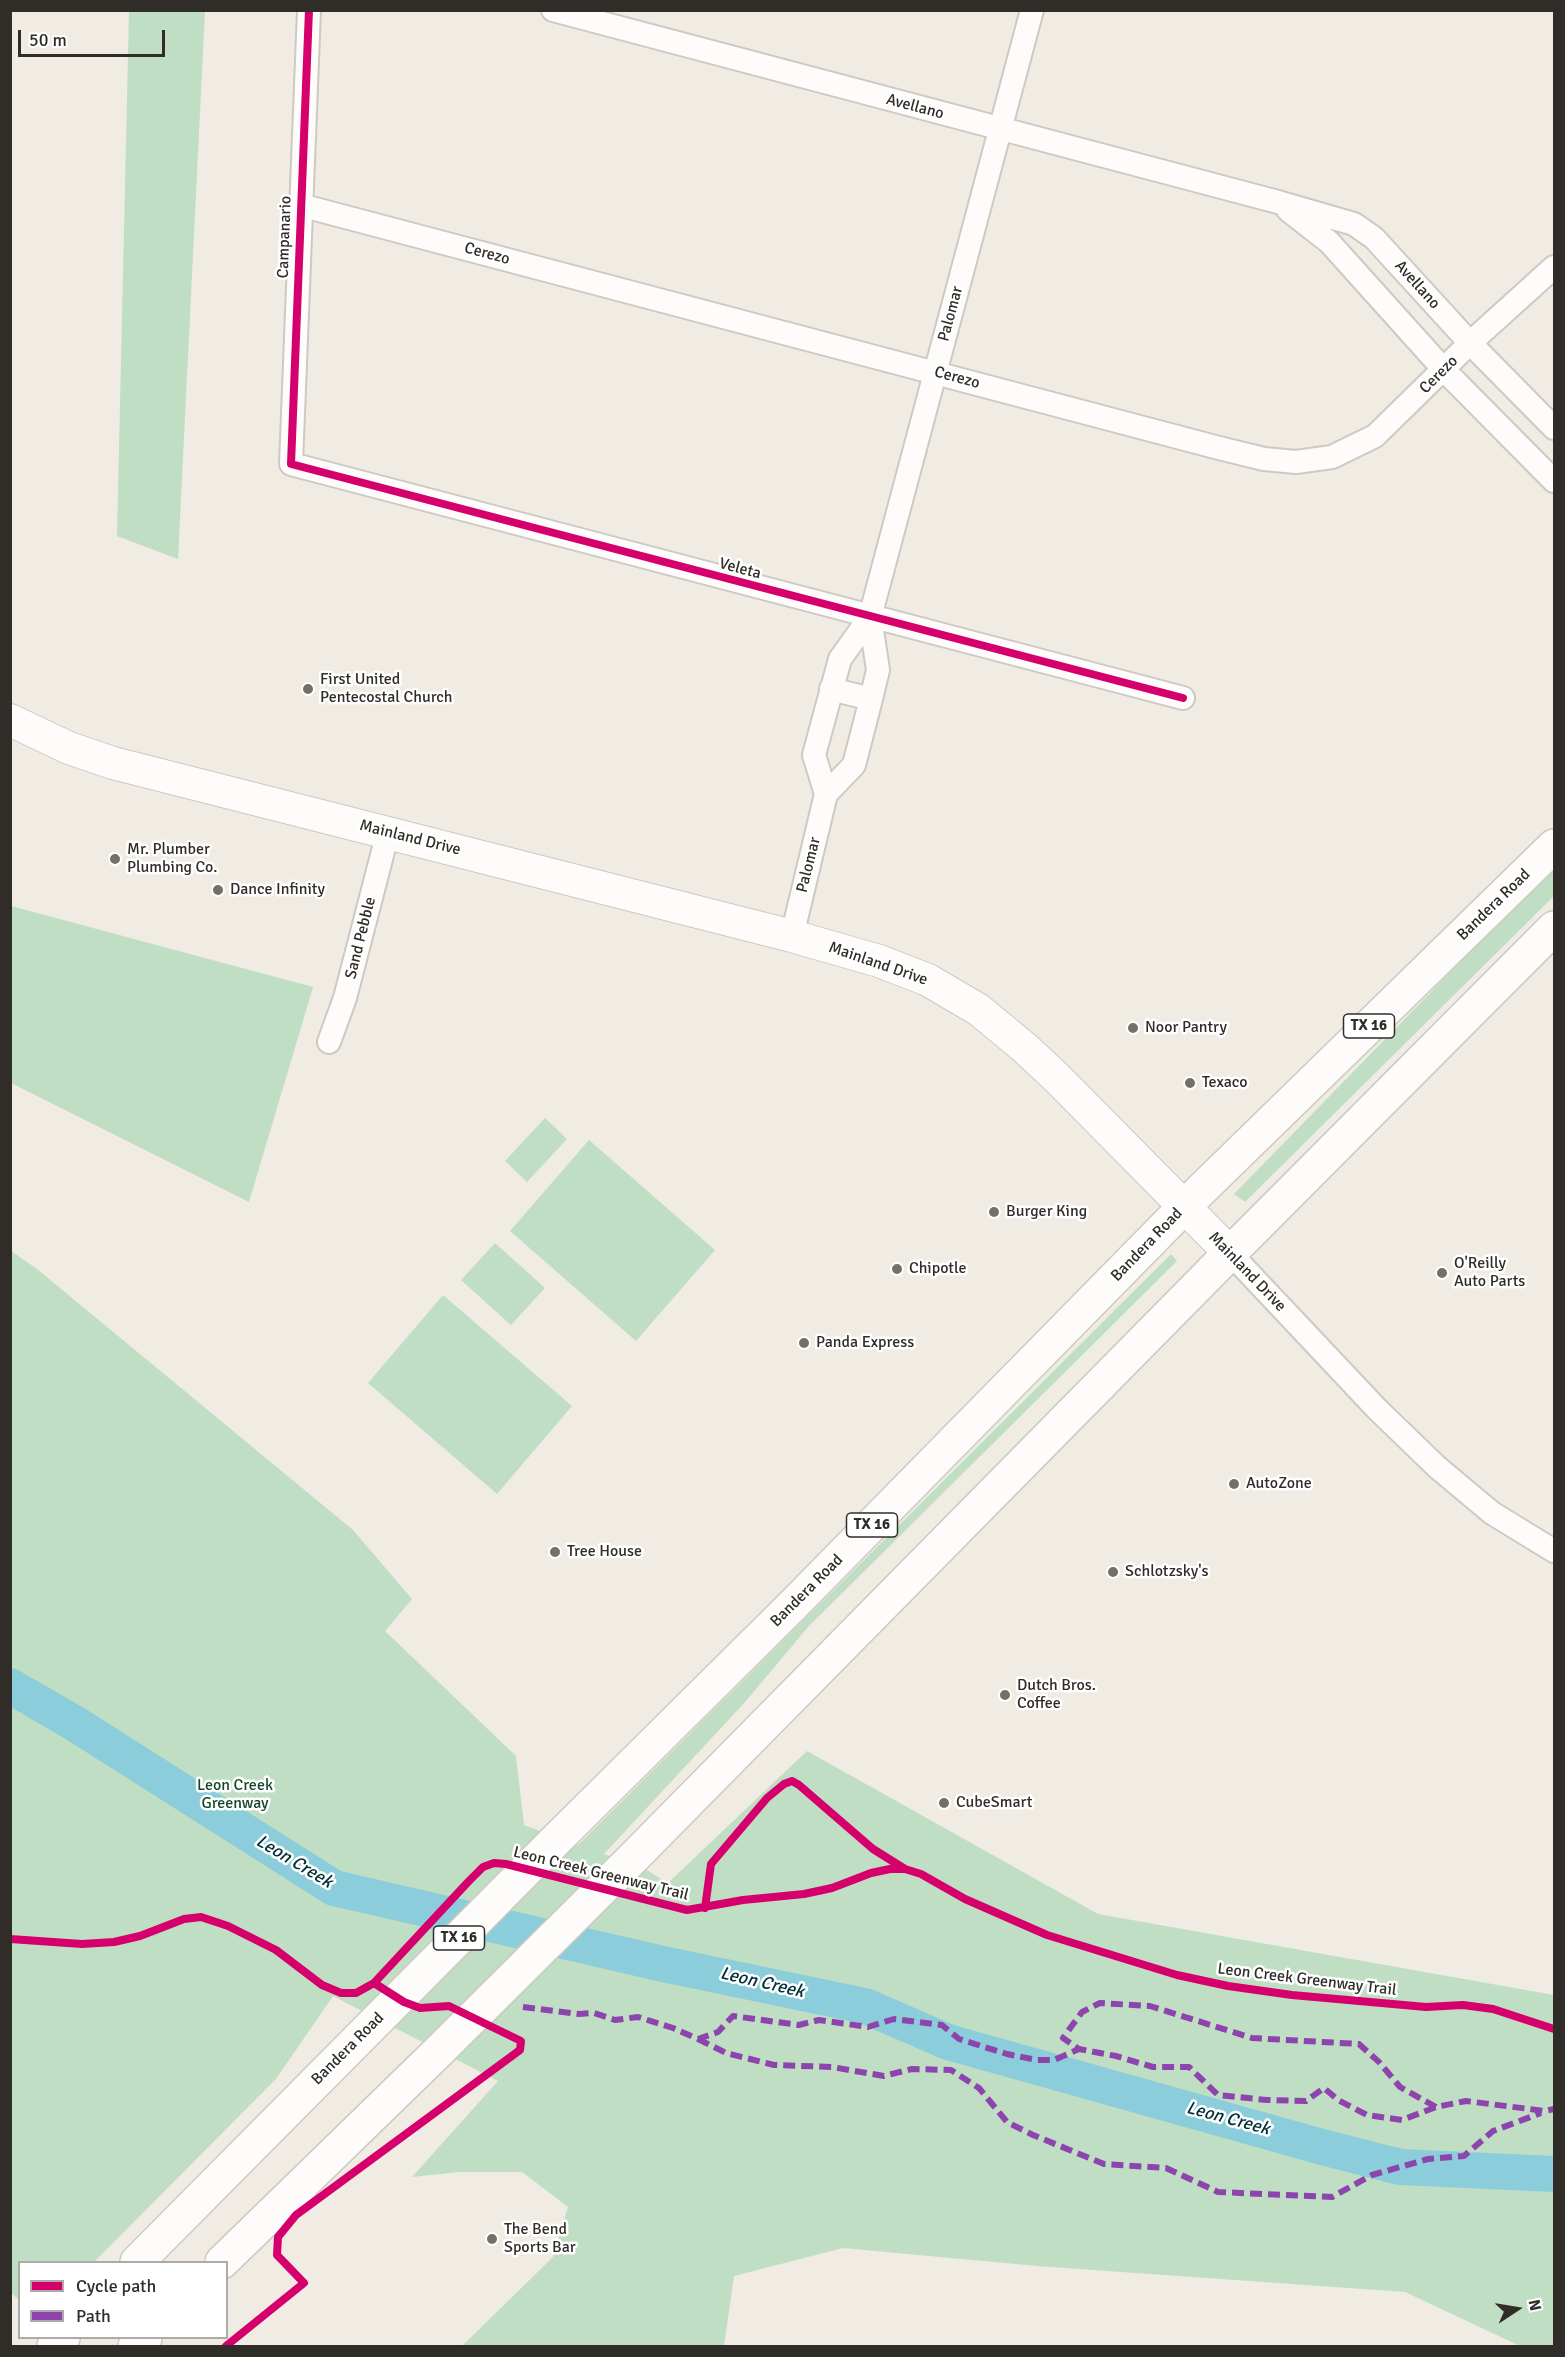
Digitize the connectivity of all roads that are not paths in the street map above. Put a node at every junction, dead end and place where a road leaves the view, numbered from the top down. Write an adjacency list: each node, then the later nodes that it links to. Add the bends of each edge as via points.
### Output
1 (309, 10): 6 (street, Campanario)
2 (553, 10): 4 (street, Avellano)
3 (1032, 10): 4 (street, Palomar)
4 (999, 129): 5 (street, Avellano); 10 (street, Palomar)
5 (1278, 202): 8 (street, Avellano, via 1354,224 1374,238); 9 (street, Avellano, via 1329,242)
6 (300, 205): 10 (street, Cerezo); 14 (street, Campanario)
7 (1554, 267): 8 (street, Cerezo)
8 (1470, 343): 9 (street, Cerezo); 11 (street, Avellano)
9 (1444, 370): 10 (street, Cerezo, via 1375,436 1332,456 1296,462 1219,448); 13 (street, Avellano)
10 (935, 372): 16 (street, Palomar)
11 (1532, 405): 12 (street, Avellano); 13 (street)
12 (1554, 428)
13 (1504, 430): 15 (street, Avellano)
14 (291, 464): 16 (street, Veleta)
15 (1554, 481)
16 (870, 617): 17 (street, Palomar, via 840,659); 18 (street, Veleta); 19 (street, Palomar, via 878,670)
17 (831, 689): 19 (street); 21 (street, Palomar, via 814,755)
18 (1183, 698)
19 (871, 699): 21 (street, Palomar, via 854,765)
20 (10, 720): 22 (main road, Mainland Drive, via 69,748 113,763)
21 (826, 794): 25 (street, Palomar)
22 (388, 832): 25 (main road, Mainland Drive); 26 (street, Sand Pebble, via 345,998)
23 (1554, 846): 27 (main road, Bandera Road / TX 16)
24 (1554, 928): 28 (main road)
25 (792, 936): 27 (main road, Mainland Drive, via 908,972 979,1010 1057,1077)
26 (329, 1042)
27 (1184, 1207): 28 (main road, Mainland Drive); 30 (main road, Bandera Road / TX 16)
28 (1230, 1253): 29 (street, Mainland Drive, via 1437,1467 1492,1513); 31 (main road, via 633,1858)
29 (1554, 1551)
30 (138, 2261)
31 (223, 2261)

